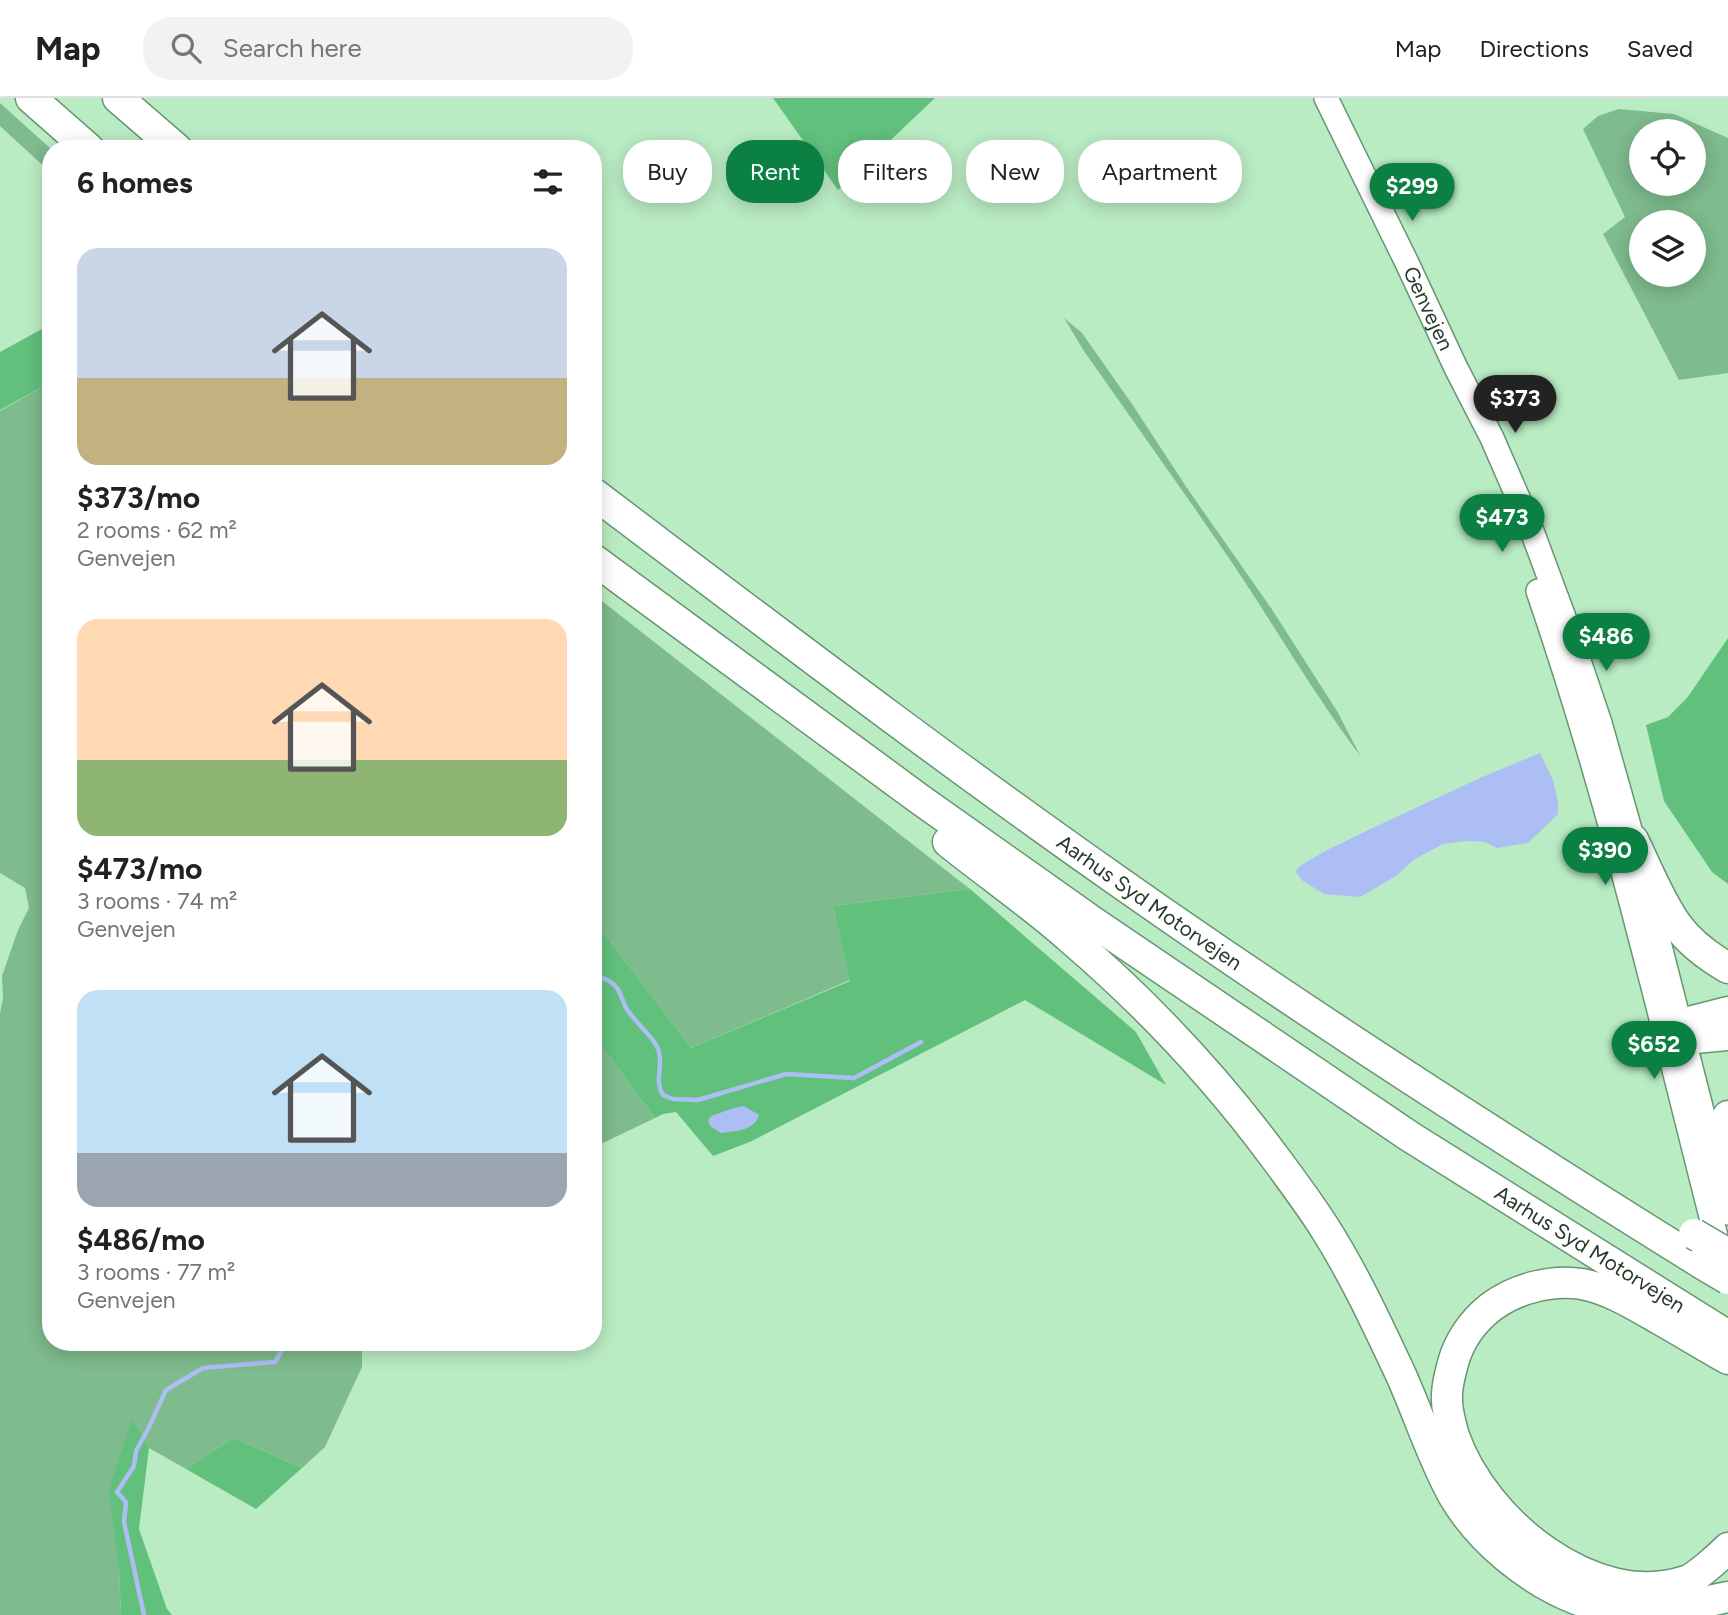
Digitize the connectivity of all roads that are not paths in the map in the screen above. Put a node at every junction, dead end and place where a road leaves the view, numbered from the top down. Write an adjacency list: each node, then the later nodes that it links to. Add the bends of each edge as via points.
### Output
1 (31, 98): 4 (highway)
2 (118, 98): 5 (highway)
3 (1326, 98): 6 (street, Genvejen)
4 (79, 140)
5 (167, 140)
6 (1456, 368): 10 (street, Genvejen, via 1529,523 1600,723); 13 (street, Genvejen, via 1556,643)
7 (602, 499): 17 (highway, Aarhus Syd Motorvejen, via 896,722 1294,1001 1438,1078)
8 (602, 566): 9 (highway, Aarhus Syd Motorvejen)
9 (799, 711): 19 (highway, Aarhus Syd Motorvejen, via 1093,922); 24 (highway, via 824,746 1071,939 1148,1009 1221,1090 1326,1230 1397,1366 1454,1497 1506,1558 1576,1599)
10 (1633, 840): 11 (highway, via 1677,926); 13 (street, Genvejen)
11 (1728, 968)
12 (1728, 1012): 13 (highway)
13 (1677, 1033): 14 (highway); 16 (street, Genvejen); 18 (street, Genvejen)
14 (1728, 1035)
15 (1728, 1116): 16 (highway)
16 (1726, 1205)
17 (1707, 1250): 18 (highway, bridge)
18 (1728, 1281)
19 (1724, 1345): 22 (highway, via 1583,1284 1543,1285 1500,1300 1481,1315 1456,1352 1449,1377 1446,1400 1459,1448 1480,1486 1523,1534 1562,1562 1603,1579 1648,1586)
20 (1728, 1548): 22 (highway)
21 (1728, 1573): 22 (highway)
22 (1689, 1580)
23 (1728, 1597): 24 (highway)
24 (1648, 1614): 25 (highway)
25 (1656, 1615)

